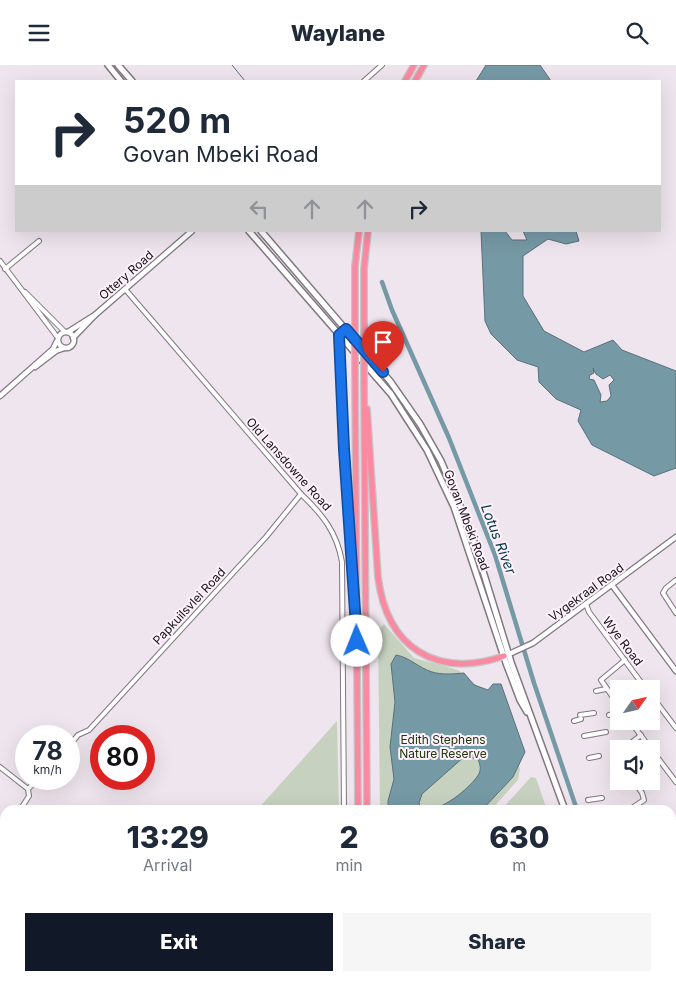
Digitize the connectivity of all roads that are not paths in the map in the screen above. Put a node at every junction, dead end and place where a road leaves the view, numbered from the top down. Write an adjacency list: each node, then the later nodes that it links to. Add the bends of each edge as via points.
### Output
1 (108, 65): 6 (main road)
2 (118, 65): 7 (main road)
3 (414, 65): 9 (highway)
4 (424, 65): 10 (highway)
5 (382, 66): 8 (street)
6 (120, 80)
7 (131, 80)
8 (365, 80)
9 (406, 80)
10 (416, 80)
11 (191, 232): 20 (street, Ottery Road)
12 (250, 232): 24 (main road, Govan Mbeki Road)
13 (262, 232): 22 (main road, Govan Mbeki Road)
14 (359, 232): 37 (highway, bridge, via 354,324)
15 (368, 232): 29 (highway, bridge, via 364,269)
16 (39, 241): 18 (street)
17 (0, 261): 18 (street)
18 (5, 269): 19 (street)
19 (22, 289): 23 (street); 26 (street)
20 (125, 289): 21 (street, Ottery Road); 31 (street, Old Lansdowne Road)
21 (95, 315): 23 (street, Ottery Road); 25 (street, Ottery Road)
22 (346, 329): 24 (highway); 38 (main road, Govan Mbeki Road, via 398,391 441,461 471,532)
23 (67, 332): 25 (street); 26 (street, Ottery Road)
24 (339, 335): 37 (highway); 38 (main road, Govan Mbeki Road, via 391,394 430,456 454,507)
25 (74, 338): 27 (street, Ottery Road, via 71,346)
26 (58, 339): 27 (street); 28 (street, via 53,349)
27 (64, 348): 28 (street)
28 (32, 369): 30 (street)
29 (364, 384): 38 (highway, via 378,577 384,607 392,625 412,648 446,663 483,663); 69 (highway)
30 (0, 395)
31 (301, 494): 51 (street, Papkuilsvlei Road, via 277,525 89,730); 67 (street, Old Lansdowne Road, via 331,528 342,562)
32 (676, 537): 34 (street, Vygekraal Road)
33 (676, 580): 36 (street, via 663,593)
34 (612, 585): 35 (street, Vygekraal Road); 40 (street)
35 (586, 604): 38 (street, Vygekraal Road, via 523,649); 39 (street, Wye Road, via 588,612)
36 (676, 613)
37 (357, 622): 68 (highway)
38 (506, 655): 70 (main road, Govan Mbeki Road, via 520,700 533,721)
39 (625, 660): 41 (street, Wye Road); 42 (street, via 602,677 601,682)
40 (676, 671)
41 (639, 680)
42 (606, 689): 43 (street); 44 (street)
43 (596, 691)
44 (610, 694)
45 (660, 707): 48 (street)
46 (594, 713): 47 (street)
47 (574, 721)
48 (676, 729)
49 (637, 730): 52 (street)
50 (606, 732): 53 (street)
51 (80, 734)
52 (641, 735): 54 (street); 55 (street)
53 (584, 736)
54 (635, 740)
55 (645, 740)
56 (599, 757): 57 (street)
57 (589, 758)
58 (660, 761): 61 (street)
59 (0, 767): 60 (street)
60 (15, 779)
61 (676, 783)
62 (28, 790): 66 (street, via 29,796)
63 (640, 790): 71 (street, via 644,800)
64 (602, 798): 65 (street)
65 (588, 800)
66 (23, 805)
67 (344, 805)
68 (358, 805)
69 (367, 805)
70 (563, 805)
71 (637, 805)

